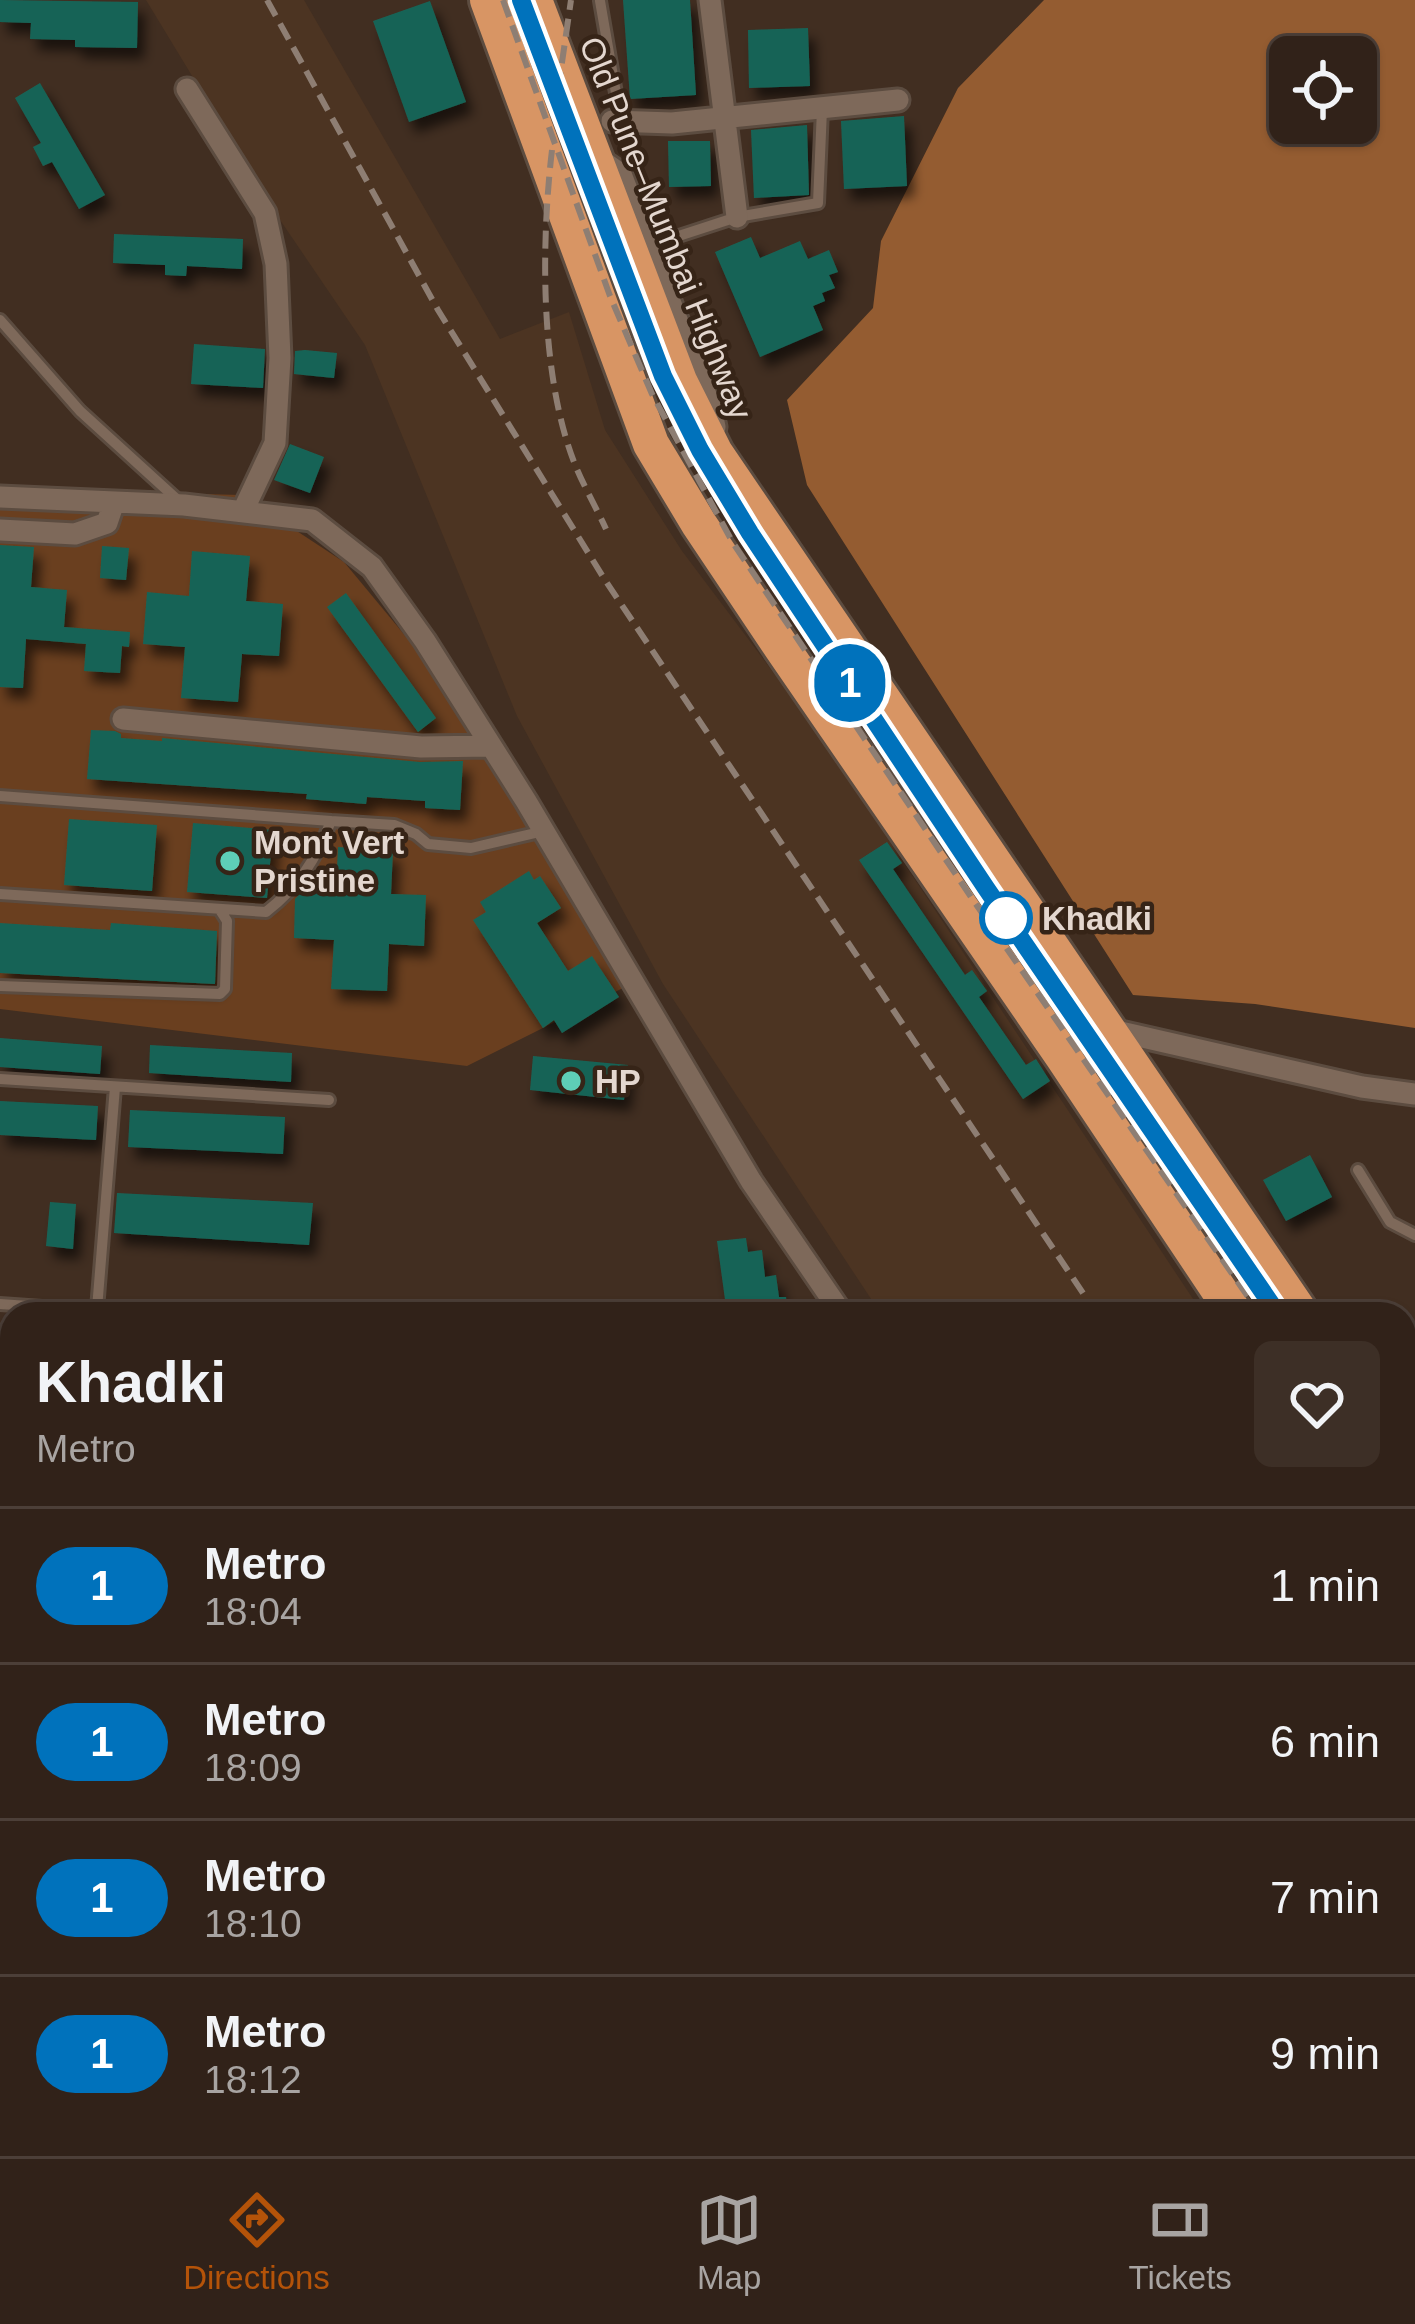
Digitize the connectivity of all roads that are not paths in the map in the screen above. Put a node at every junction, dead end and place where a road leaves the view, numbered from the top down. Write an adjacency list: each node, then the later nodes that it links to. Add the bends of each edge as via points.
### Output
1 (488, 0): 6 (highway)
2 (534, 0): 5 (highway, Old Pune–Mumbai Highway)
3 (710, 0): 10 (street)
4 (600, 1): 11 (lane)
5 (561, 69): 6 (highway); 13 (highway, Old Pune–Mumbai Highway)
6 (518, 83): 29 (highway, via 651,444)
7 (187, 89): 18 (street, via 265,213 276,264 275,443)
8 (898, 100): 9 (street)
9 (822, 107): 10 (street); 12 (lane, via 818,203)
10 (725, 117): 11 (street); 12 (street)
11 (617, 121)
12 (737, 217): 13 (lane)
13 (639, 249): 28 (highway, Old Pune–Mumbai Highway, via 679,381 715,453)
14 (0, 320): 17 (lane, via 80,411)
15 (0, 497): 16 (street)
16 (114, 502): 17 (street); 19 (street, via 107,523 86,531)
17 (184, 505): 18 (street)
18 (243, 512): 21 (street, via 312,520 372,567)
19 (0, 530)
20 (123, 719): 21 (street, via 421,747)
21 (491, 746): 24 (street)
22 (0, 796): 23 (lane)
23 (331, 821): 24 (lane, via 394,824 428,844 471,848); 26 (lane, via 317,858 286,897 266,912)
24 (544, 831): 37 (street, via 751,1180)
25 (0, 894): 26 (lane)
26 (220, 910): 27 (lane, via 227,920 220,994)
27 (0, 986)
28 (1103, 1028): 29 (street); 32 (street); 39 (highway, Old Pune–Mumbai Highway)
29 (1063, 1055): 38 (highway)
30 (0, 1079): 31 (lane)
31 (115, 1087): 33 (lane); 36 (lane)
32 (1415, 1094)
33 (329, 1100)
34 (1358, 1170): 35 (lane, via 1390,1222)
35 (1415, 1235)
36 (99, 1302)
37 (834, 1302)
38 (1226, 1302)
39 (1293, 1302)

